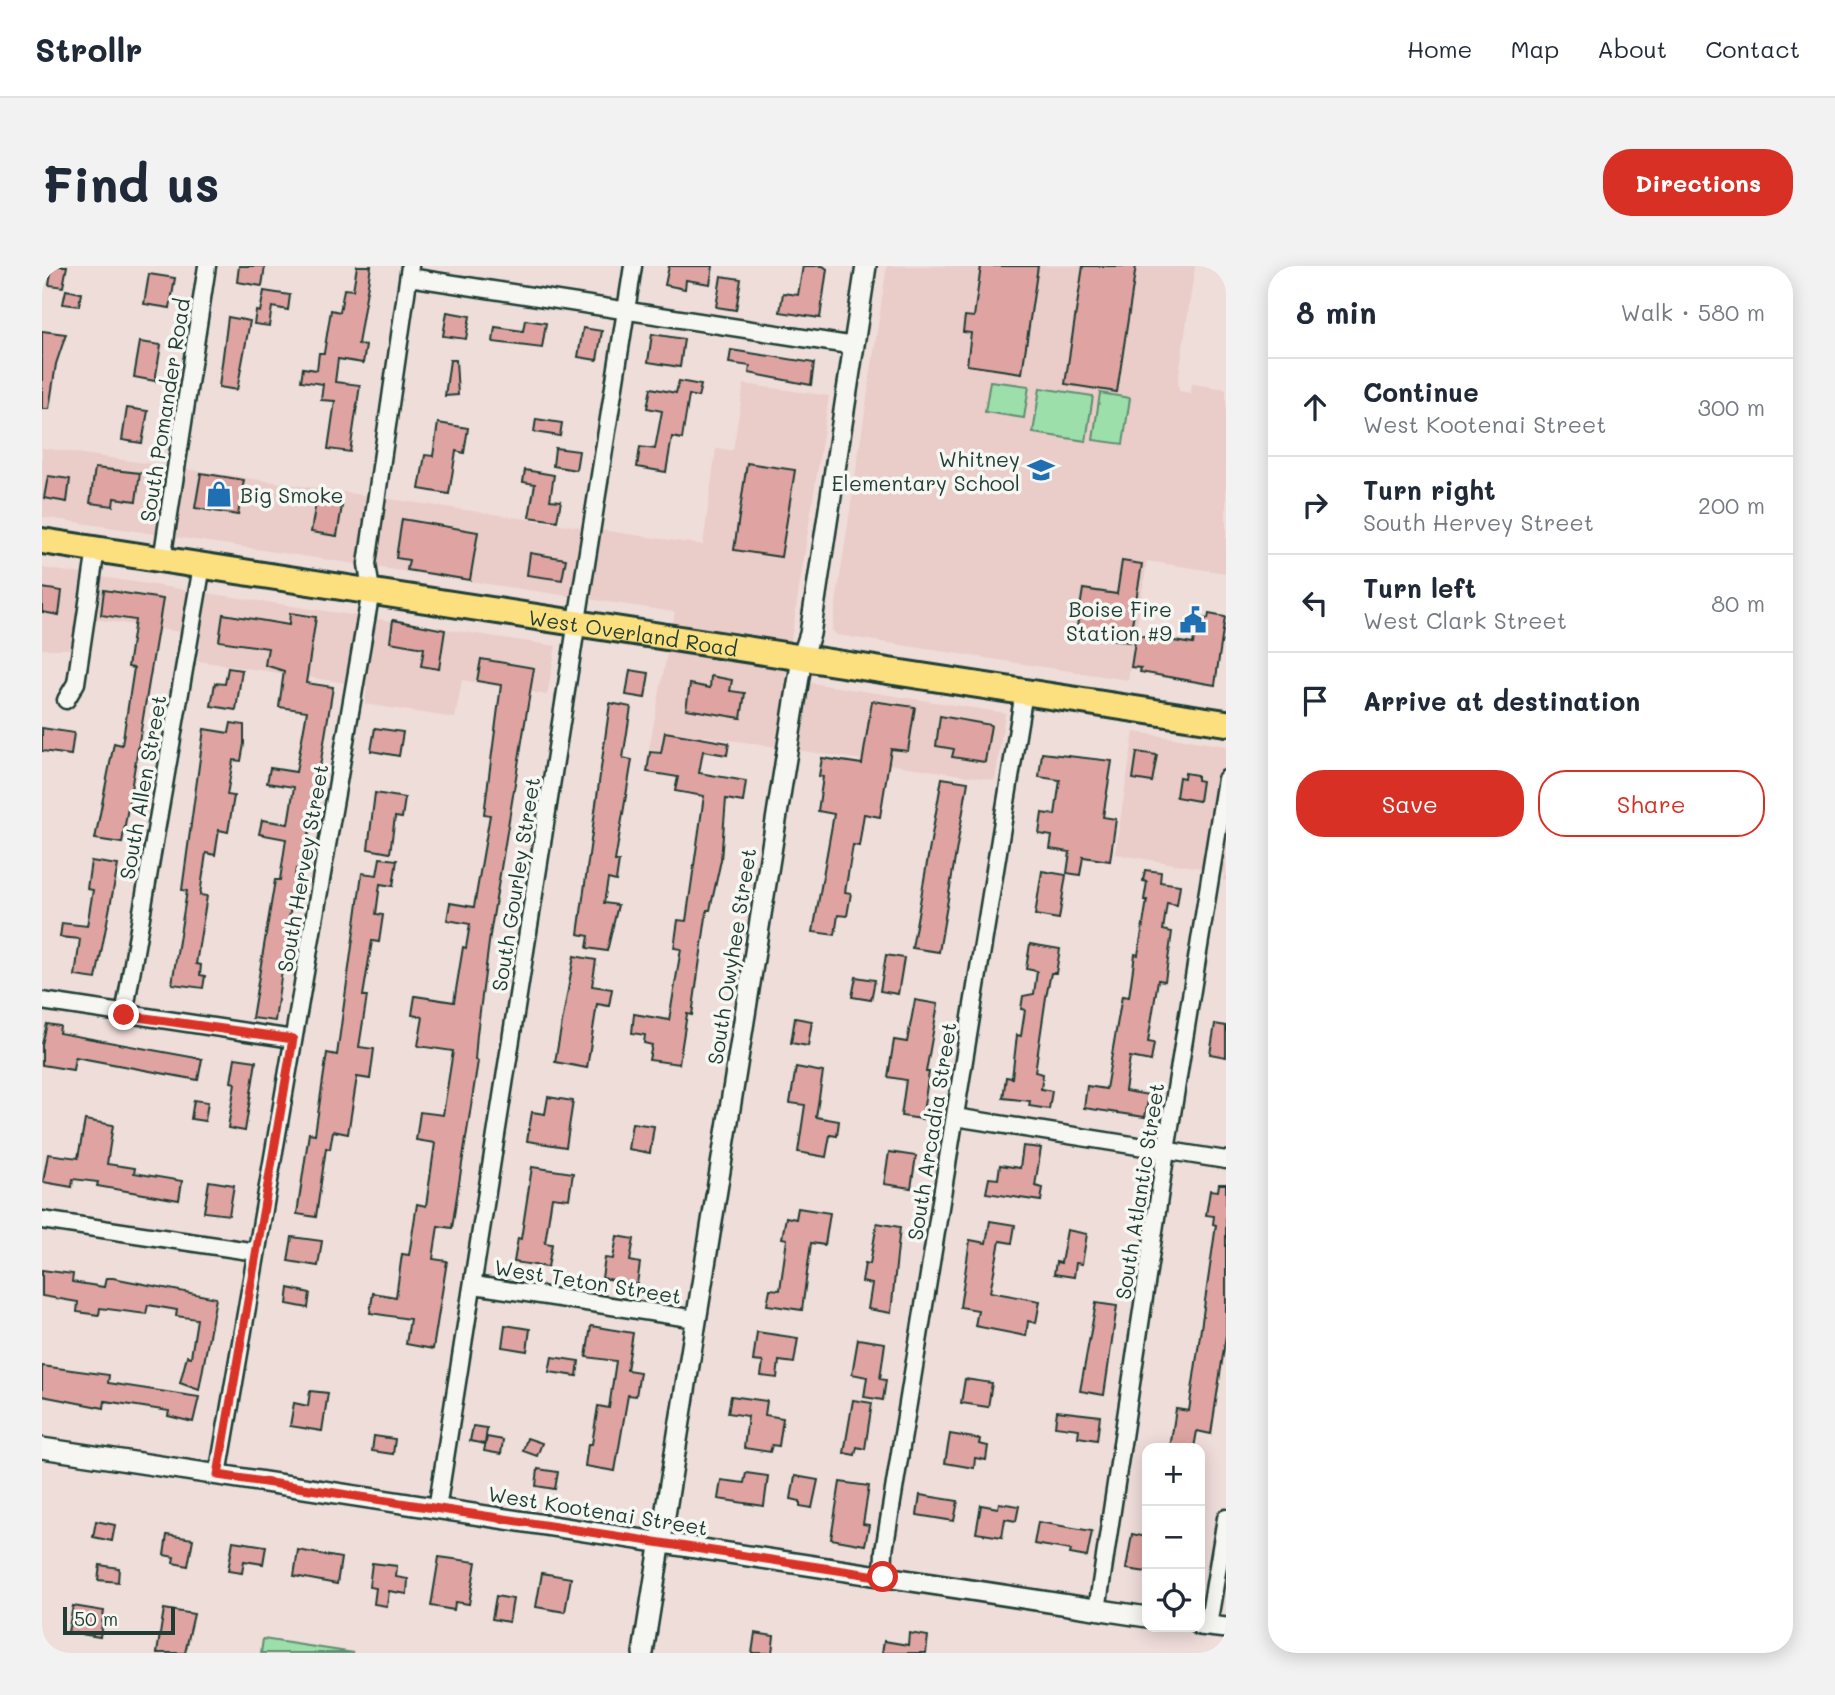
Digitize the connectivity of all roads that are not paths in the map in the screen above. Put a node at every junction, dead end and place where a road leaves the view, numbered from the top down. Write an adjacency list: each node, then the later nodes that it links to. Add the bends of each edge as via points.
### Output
1 (207, 266): 9 (street, South Pomander Road)
2 (633, 266): 5 (street, South Gourley Street)
3 (866, 266): 6 (street, South Owyhee Street)
4 (409, 271): 5 (street); 11 (street, South Hervey Street, via 367,564)
5 (627, 310): 6 (street); 12 (street, South Gourley Street)
6 (855, 346): 13 (street, South Owyhee Street, via 810,634)
7 (42, 541): 8 (main road, West Overland Road)
8 (96, 549): 9 (main road, West Overland Road); 15 (street, via 76,683)
9 (162, 560): 10 (main road, West Overland Road)
10 (202, 566): 11 (main road, West Overland Road); 19 (street, South Allen Street)
11 (371, 592): 12 (main road, West Overland Road); 20 (street, South Hervey Street)
12 (577, 623): 13 (main road, West Overland Road); 26 (street, South Gourley Street)
13 (802, 658): 14 (main road, West Overland Road); 27 (street, South Owyhee Street)
14 (1024, 692): 16 (main road, West Overland Road); 21 (street, South Arcadia Street)
15 (66, 700)
16 (1226, 723)
17 (1226, 779): 22 (street, South Atlantic Street)
18 (42, 1001): 19 (street)
19 (124, 1015): 20 (street)
20 (293, 1039): 25 (street, South Hervey Street)
21 (955, 1117): 22 (street); 33 (street, South Arcadia Street)
22 (1166, 1151): 23 (street); 34 (street, South Atlantic Street)
23 (1226, 1160)
24 (42, 1220): 25 (street)
25 (256, 1252): 29 (street, South Hervey Street)
26 (474, 1285): 27 (street, West Teton Street); 30 (street, South Gourley Street)
27 (696, 1319): 32 (street, South Owyhee Street)
28 (42, 1448): 29 (street, West Kootenai Street)
29 (218, 1475): 30 (street, West Kootenai Street)
30 (437, 1509): 32 (street, West Kootenai Street)
31 (1226, 1517): 36 (street)
32 (660, 1544): 33 (street, West Kootenai Street); 37 (street, South Owyhee Street)
33 (883, 1577): 34 (street, West Kootenai Street)
34 (1097, 1610): 35 (street, West Kootenai Street)
35 (1142, 1616)
36 (1211, 1626)
37 (643, 1653)

